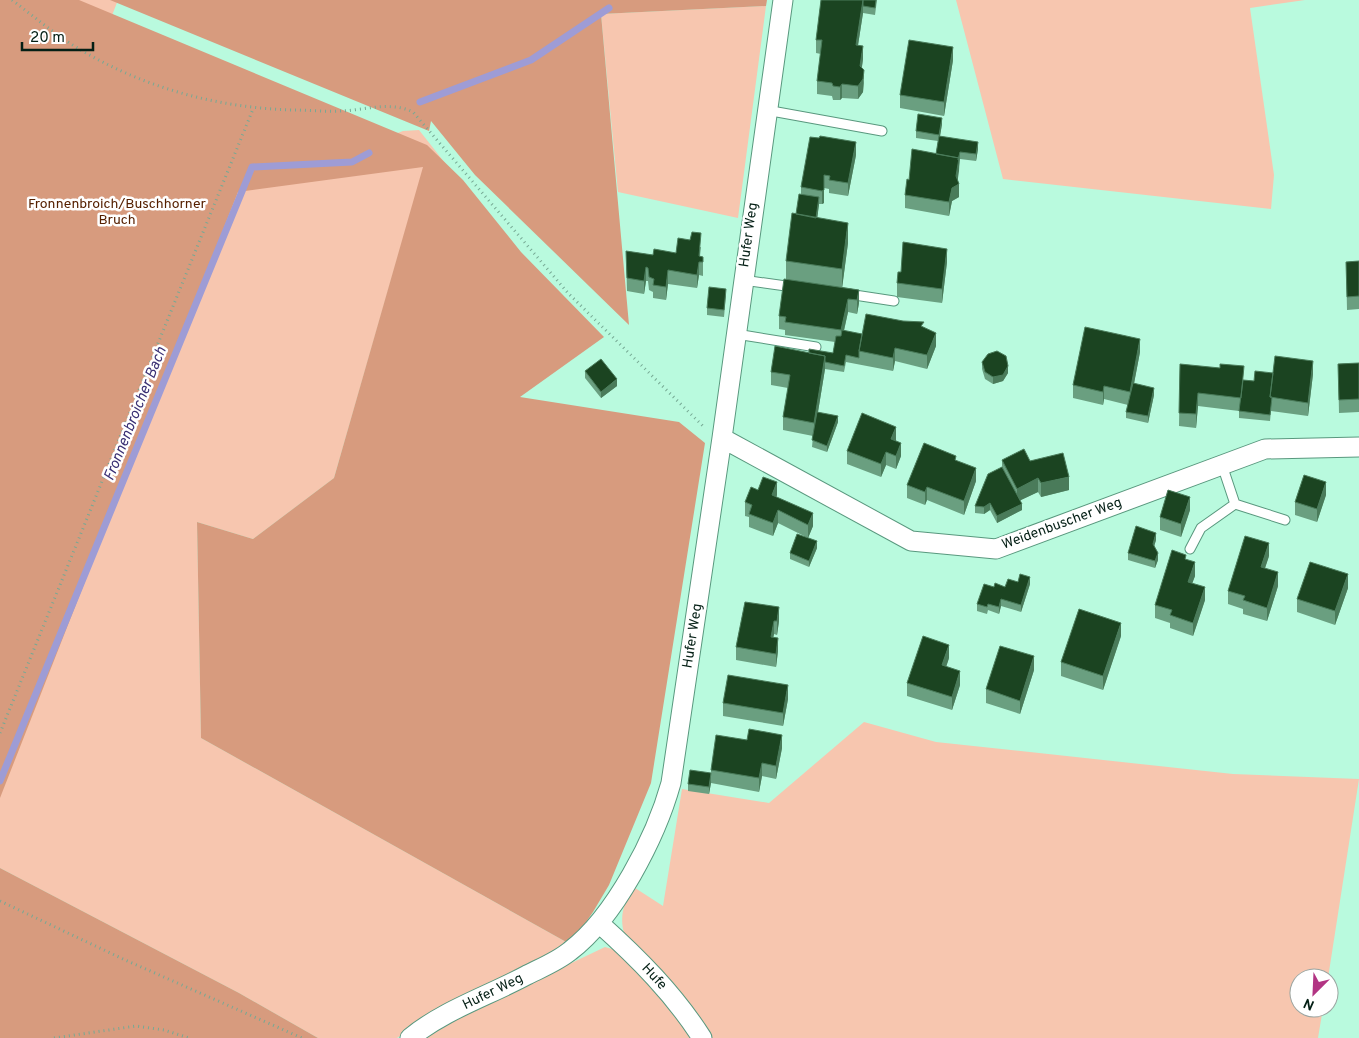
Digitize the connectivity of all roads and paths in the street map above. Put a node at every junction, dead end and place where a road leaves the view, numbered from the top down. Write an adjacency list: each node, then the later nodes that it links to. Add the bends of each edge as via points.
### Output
1 (12, 0): 3 (path, via 59,36 112,66 176,92)
2 (783, 0): 4 (street, Hufer Weg)
3 (253, 109): 12 (path, via 340,112 384,106 404,107 413,112 561,286 701,425); 18 (path)
4 (766, 110): 5 (lane); 6 (street, Hufer Weg)
5 (882, 131)
6 (744, 280): 7 (lane); 10 (street, Hufer Weg)
7 (800, 288)
8 (838, 293): 9 (lane)
9 (894, 301)
10 (736, 334): 11 (lane); 12 (street, Hufer Weg)
11 (816, 347)
12 (722, 438): 14 (street, Weidenbuscher Weg, via 911,541 996,549); 20 (street, Hufer Weg, via 671,784 662,814 639,860)
13 (1359, 447): 14 (street, Weidenbuscher Weg, via 1265,449)
14 (1222, 465): 15 (lane)
15 (1235, 504): 16 (lane); 17 (lane, via 1201,528)
16 (1285, 520)
17 (1190, 549)
18 (0, 733)
19 (0, 901): 23 (path)
20 (599, 923): 24 (street, Hufer Weg, via 570,951 460,1007); 25 (street, Hufe, via 662,985)
21 (54, 1038): 22 (path, via 136,1026)
22 (189, 1038)
23 (302, 1038)
24 (410, 1038)
25 (702, 1038)

